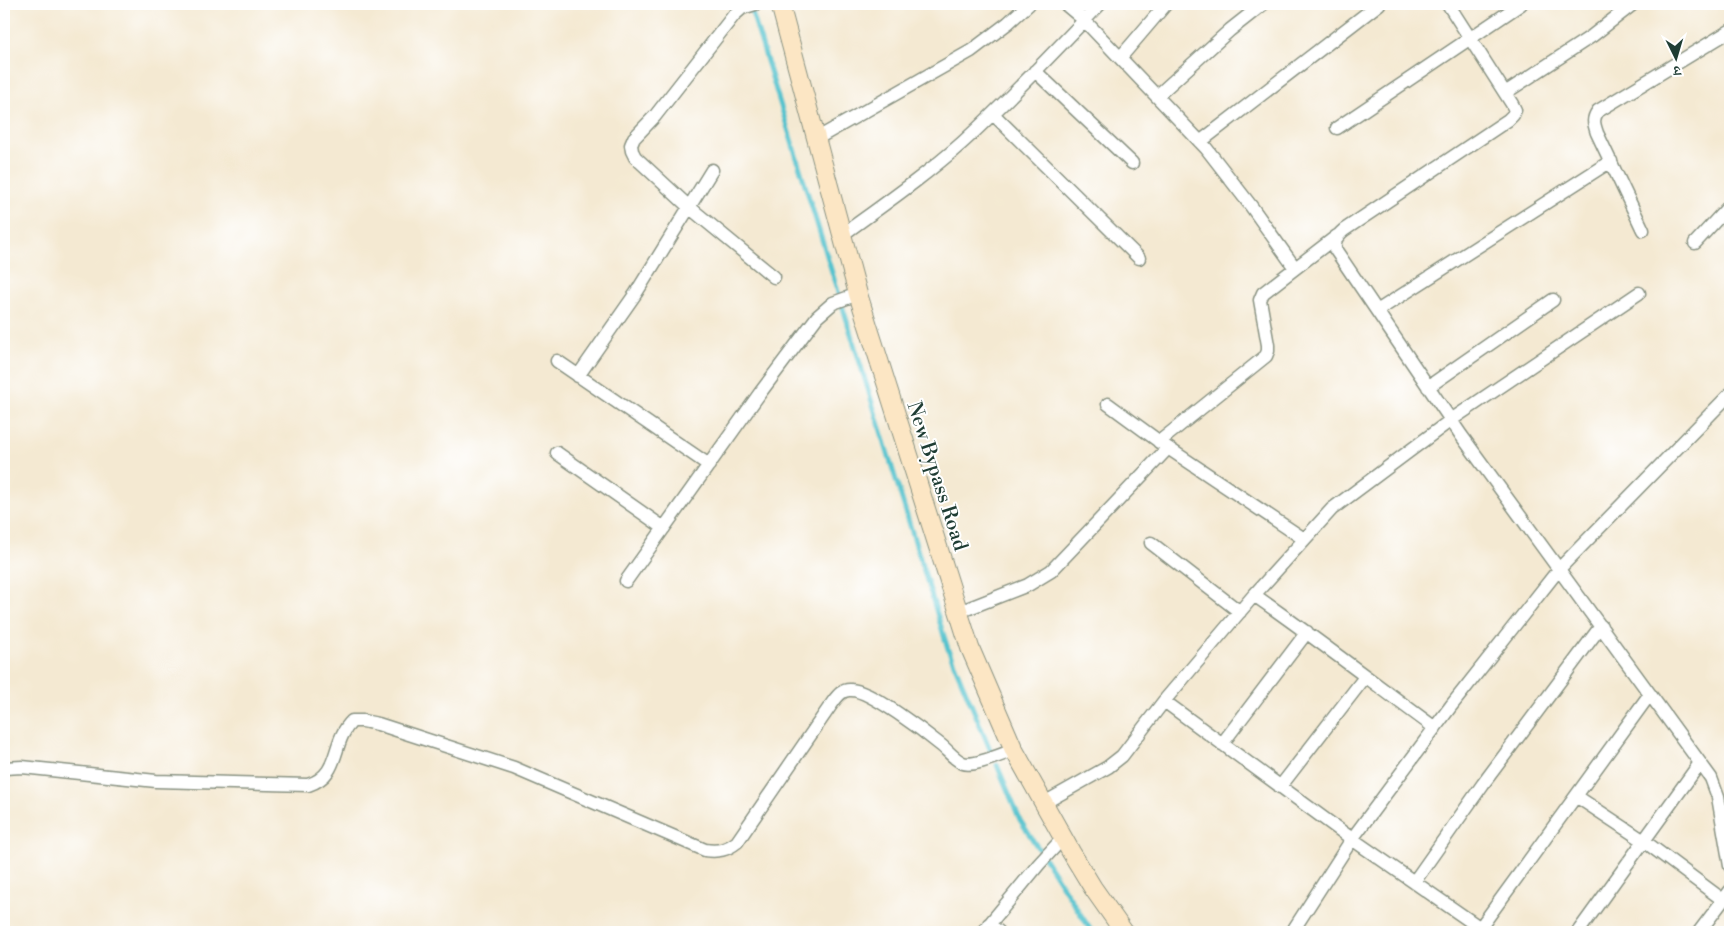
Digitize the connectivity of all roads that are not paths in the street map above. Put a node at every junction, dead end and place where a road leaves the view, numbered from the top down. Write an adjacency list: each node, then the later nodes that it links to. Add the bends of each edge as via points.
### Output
1 (780, 4): 21 (main road, New Bypass Road)
2 (1029, 4): 21 (street, via 971,51)
3 (1065, 4): 12 (street)
4 (1100, 4): 12 (street)
5 (1166, 4): 15 (street)
6 (1263, 4): 18 (street)
7 (1379, 4): 22 (street)
8 (1448, 4): 14 (street)
9 (1521, 4): 14 (street)
10 (1633, 4): 17 (street, via 1592,36)
11 (750, 6): 27 (street, via 734,15 631,145 635,157)
12 (1084, 20): 15 (street); 16 (street)
13 (1730, 31): 23 (street, via 1598,111 1594,124)
14 (1470, 39): 17 (street); 20 (street)
15 (1120, 58): 18 (street)
16 (1035, 72): 19 (street); 24 (street)
17 (1505, 93): 30 (street, via 1514,110 1508,120)
18 (1157, 96): 22 (street)
19 (993, 114): 29 (street, via 929,169); 32 (street)
20 (1337, 128)
21 (816, 138): 29 (main road, New Bypass Road)
22 (1200, 142): 33 (street)
23 (1610, 161): 28 (street); 38 (street)
24 (1132, 164)
25 (712, 170): 27 (street)
26 (1730, 205): 31 (street)
27 (689, 207): 34 (street); 40 (street, via 636,293)
28 (1643, 230)
29 (842, 235): 36 (main road, New Bypass Road)
30 (1337, 236): 33 (street); 38 (street, via 1335,249)
31 (1695, 242)
32 (1139, 258)
33 (1295, 268): 45 (street, via 1269,287 1260,300 1268,345 1266,356)
34 (774, 277)
35 (1639, 294): 44 (street)
36 (852, 296): 47 (street, via 833,303 818,317); 54 (main road, New Bypass Road)
37 (1553, 300): 41 (street)
38 (1377, 311): 41 (street)
39 (557, 361): 40 (street)
40 (578, 376): 47 (street)
41 (1428, 387): 44 (street)
42 (1730, 394): 51 (street)
43 (1108, 404): 45 (street)
44 (1451, 420): 49 (street, via 1345,498); 51 (street)
45 (1163, 445): 49 (street); 54 (street, via 1051,570 1028,585)
46 (557, 453): 48 (street)
47 (709, 465): 48 (street)
48 (664, 528): 52 (street)
49 (1304, 539): 53 (street)
50 (1151, 543): 55 (street)
51 (1559, 570): 56 (street); 61 (street)
52 (626, 581)
53 (1254, 595): 55 (street); 57 (street)
54 (959, 612): 63 (main road, New Bypass Road, via 976,663)
55 (1240, 612): 60 (street)
56 (1601, 626): 59 (street); 73 (street)
57 (1307, 632): 58 (street); 62 (street)
58 (1365, 677): 61 (street); 66 (street)
59 (1650, 694): 64 (street); 67 (street)
60 (1164, 701): 62 (street); 68 (street, via 1122,756)
61 (1435, 728): 70 (street)
62 (1222, 744): 66 (street)
63 (1014, 750): 65 (street, via 975,763 962,763 894,711 859,691 846,690 833,702 737,842 716,852 514,768 363,721 352,721 345,728 325,777 308,785 156,781 22,767); 68 (main road, New Bypass Road)
64 (1700, 762): 71 (street); 72 (street, via 1718,797)
65 (4, 768)
66 (1280, 787): 70 (street)
67 (1576, 796): 71 (street); 77 (street)
68 (1044, 803): 69 (main road, New Bypass Road)
69 (1063, 838): 75 (main road, New Bypass Road); 76 (street, via 1039,864)
70 (1352, 839): 73 (street); 78 (street)
71 (1644, 841): 74 (street); 79 (street)
72 (1730, 866)
73 (1414, 882): 77 (street)
74 (1727, 896): 80 (street)
75 (1117, 929)
76 (990, 930)
77 (1483, 930)
78 (1292, 932)
79 (1578, 932)
80 (1699, 932)

